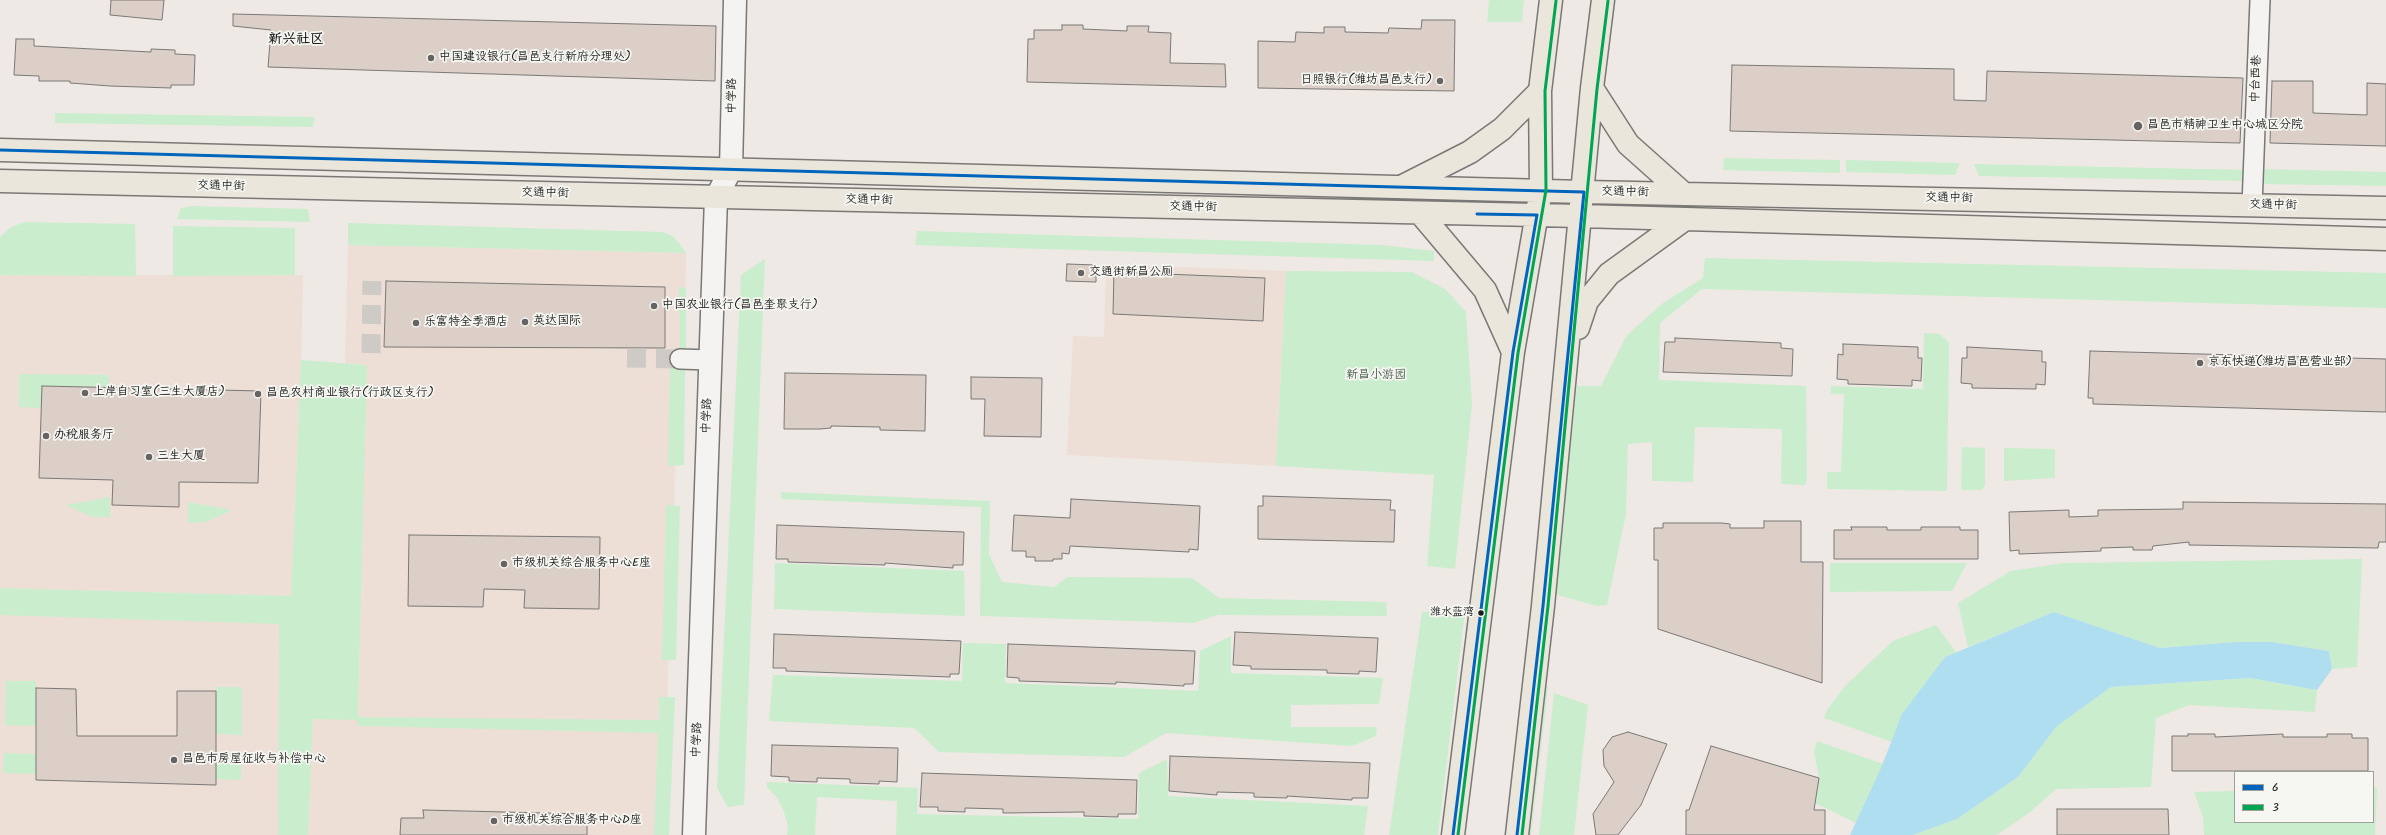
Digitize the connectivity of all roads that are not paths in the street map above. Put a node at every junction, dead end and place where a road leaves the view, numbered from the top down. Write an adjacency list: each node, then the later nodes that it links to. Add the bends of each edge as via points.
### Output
1 (735, 0): 8 (street, 中学路)
2 (1551, 0): 6 (main road)
3 (1603, 0): 5 (main road)
4 (2260, 0): 15 (street, 中台西巷)
5 (1592, 88): 12 (main road); 13 (main road, via 1628,144)
6 (1540, 91): 10 (main road, via 1502,129 1477,148); 11 (main road)
7 (0, 150): 8 (main road, 交通中街)
8 (731, 170): 10 (main road, 交通中街); 14 (street, 中学路)
9 (0, 181): 14 (main road, 交通中街)
10 (1401, 187): 11 (main road, 交通中街)
11 (1541, 190): 12 (main road, 交通中街); 18 (main road)
12 (1584, 192): 13 (main road, 交通中街); 19 (main road)
13 (1684, 194): 15 (main road, 交通中街)
14 (716, 198): 17 (main road, 交通中街); 24 (street, 中学路)
15 (2252, 206): 16 (main road, 交通中街)
16 (2386, 208)
17 (1420, 213): 18 (main road, 交通中街); 22 (main road, via 1485,290)
18 (1537, 215): 19 (main road, 交通中街); 22 (main road)
19 (1580, 216): 20 (main road, 交通中街); 25 (main road)
20 (1685, 219): 21 (main road, 交通中街); 25 (main road, via 1609,274 1587,301)
21 (2386, 239)
22 (1513, 352): 27 (main road)
23 (680, 359): 24 (street)
24 (710, 360): 26 (street, 中学路)
25 (1567, 362): 28 (main road)
26 (694, 835)
27 (1453, 835)
28 (1517, 835)

